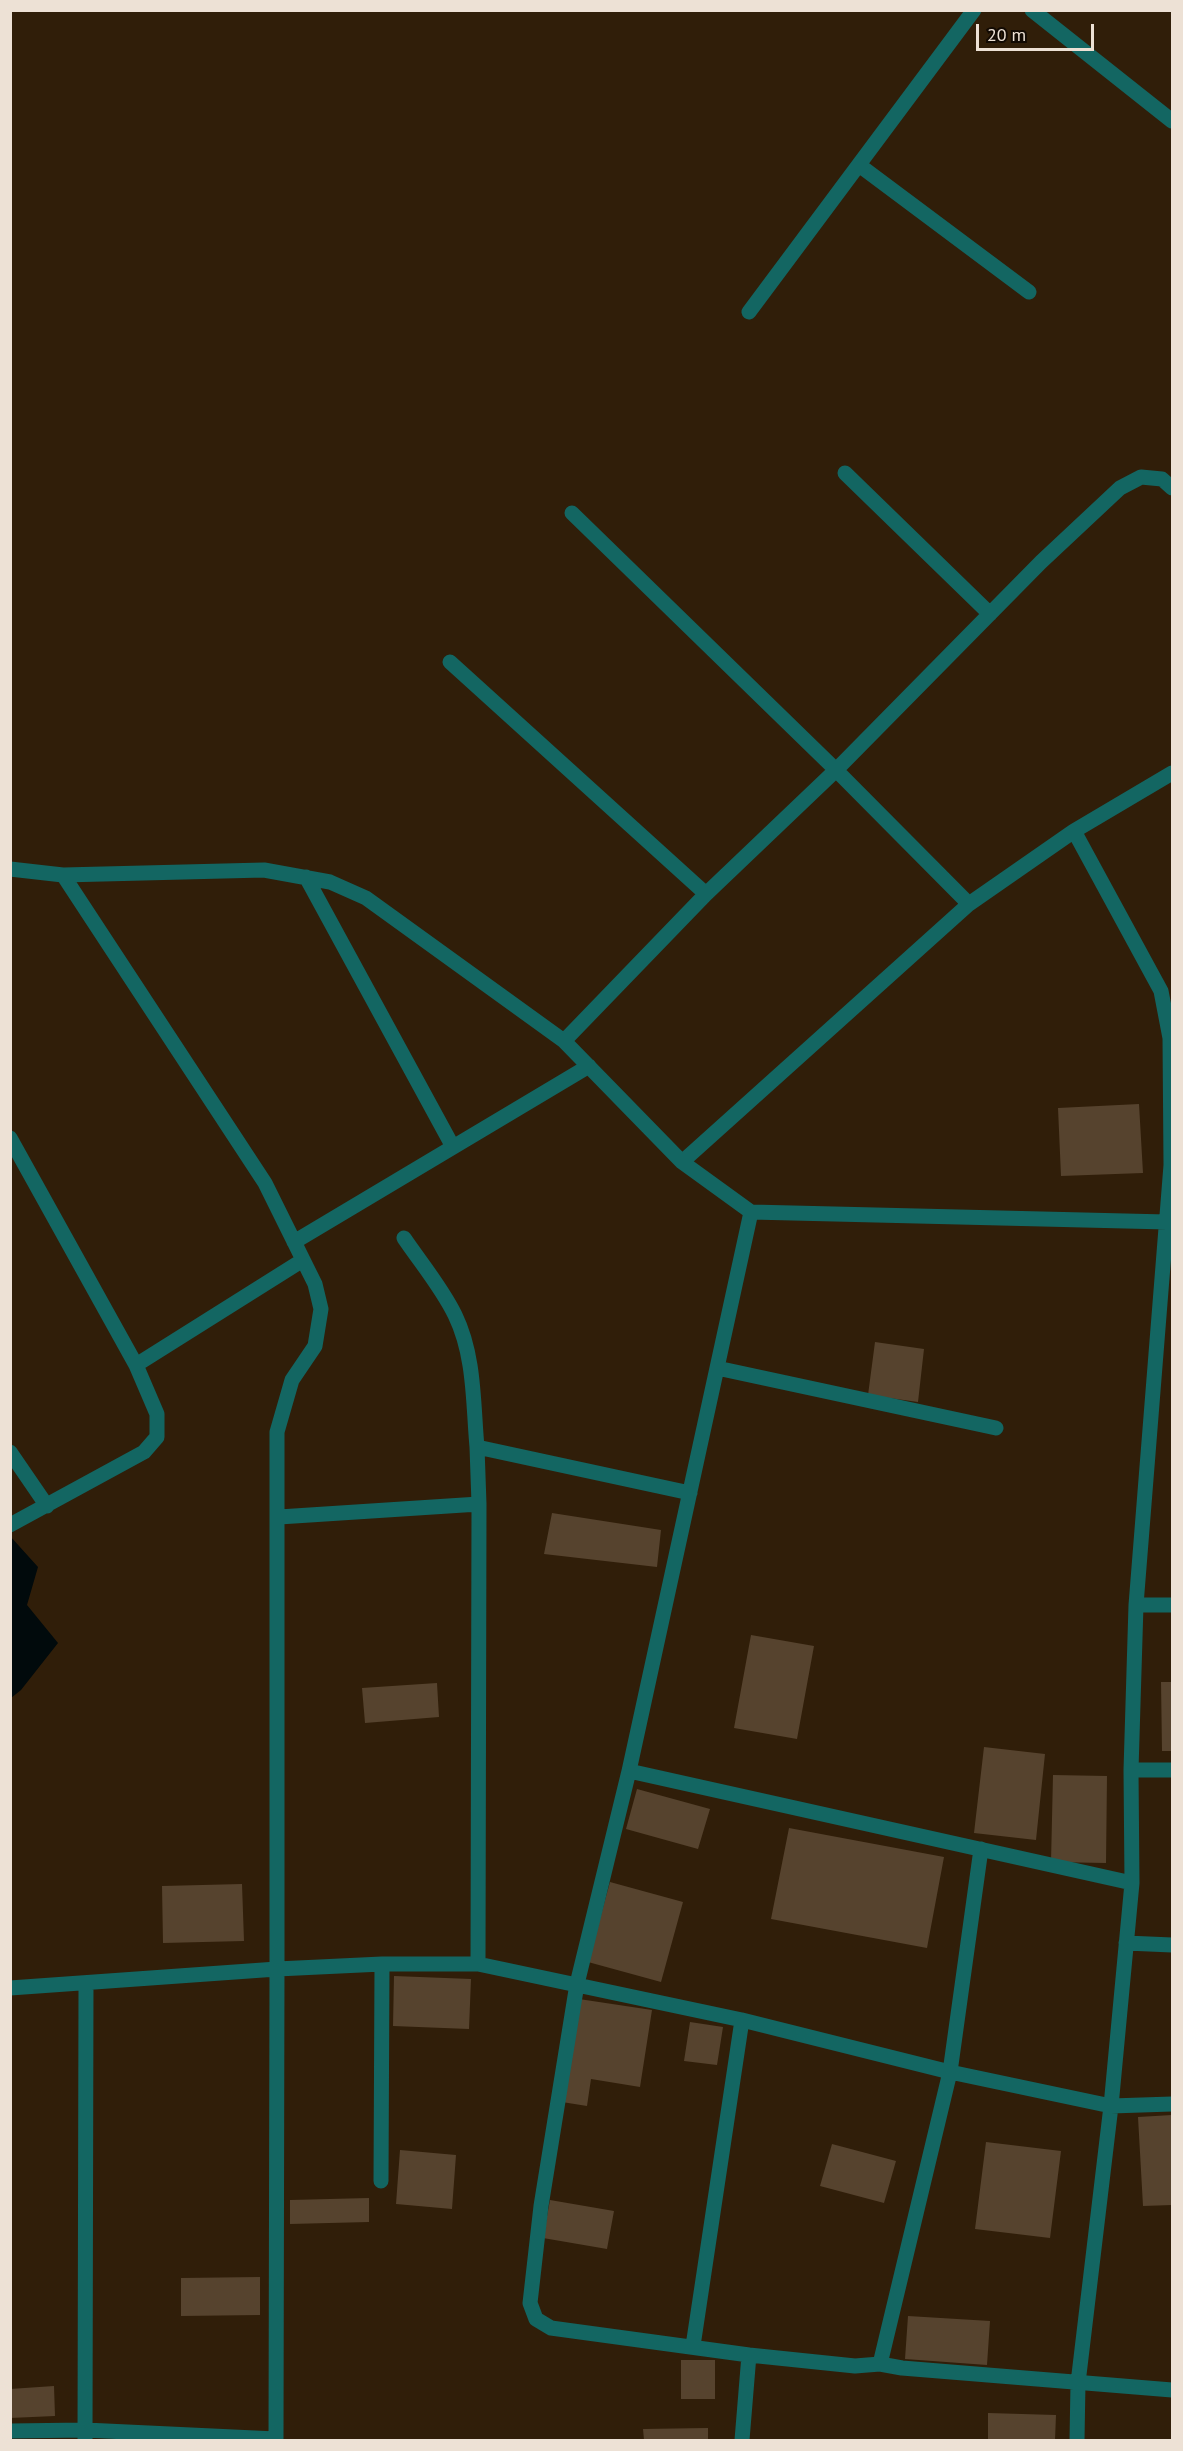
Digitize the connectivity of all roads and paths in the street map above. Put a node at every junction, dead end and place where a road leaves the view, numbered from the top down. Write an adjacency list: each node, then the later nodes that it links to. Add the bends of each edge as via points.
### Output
1 (974, 10): 4 (street)
2 (1032, 10): 3 (street)
3 (1173, 121)
4 (859, 165): 5 (street); 6 (street)
5 (1029, 292)
6 (749, 312)
7 (845, 473): 10 (street)
8 (1173, 488): 10 (street, via 1162,479 1141,477 1120,488)
9 (572, 513): 12 (street)
10 (990, 614): 12 (street)
11 (450, 662): 18 (street)
12 (836, 770): 18 (street); 19 (street)
13 (1173, 773): 14 (street)
14 (1074, 831): 19 (street); 25 (street, via 1161,991 1170,1038)
15 (10, 869): 16 (street)
16 (63, 875): 17 (street, via 264,870); 29 (street, via 265,1183)
17 (306, 877): 20 (street, via 330,882 366,898); 23 (street)
18 (706, 894): 20 (street)
19 (969, 904): 24 (street)
20 (564, 1041): 21 (street)
21 (589, 1066): 23 (street); 24 (street)
22 (10, 1138): 31 (street)
23 (453, 1148): 29 (street)
24 (682, 1162): 26 (street)
25 (1172, 1165): 27 (street)
26 (751, 1212): 27 (street); 32 (street)
27 (1167, 1222): 41 (street)
28 (404, 1238): 34 (street, via 455,1315 470,1360)
29 (294, 1242): 30 (street)
30 (303, 1260): 31 (street); 39 (street, via 321,1309 315,1346 292,1380 278,1432)
31 (136, 1365): 38 (street, via 157,1414 157,1437 144,1452)
32 (717, 1368): 33 (street); 36 (street)
33 (996, 1428)
34 (477, 1447): 36 (street); 37 (street)
35 (10, 1452): 38 (street)
36 (690, 1492): 45 (street)
37 (479, 1504): 39 (street); 51 (street)
38 (47, 1506): 40 (street)
39 (279, 1517): 52 (street)
40 (10, 1525)
41 (1136, 1605): 42 (street); 43 (street)
42 (1173, 1605)
43 (1131, 1770): 44 (street); 47 (street)
44 (1173, 1770)
45 (630, 1771): 46 (street); 54 (street)
46 (981, 1849): 47 (street); 57 (street)
47 (1132, 1883): 48 (street)
48 (1126, 1942): 49 (street); 59 (street)
49 (1173, 1945)
50 (382, 1964): 51 (street); 52 (street); 60 (street)
51 (478, 1964): 54 (street)
52 (277, 1970): 53 (street); 68 (street)
53 (86, 1983): 55 (street); 67 (street)
54 (577, 1984): 56 (street); 61 (street, via 541,2206 530,2303 536,2319 550,2328)
55 (10, 1988)
56 (742, 2020): 57 (street); 61 (street)
57 (950, 2072): 59 (street); 63 (street)
58 (1173, 2104): 59 (street)
59 (1111, 2106): 64 (street)
60 (381, 2181)
61 (693, 2346): 62 (street)
62 (750, 2355): 63 (street, via 855,2366); 69 (street)
63 (880, 2364): 64 (street)
64 (1078, 2383): 65 (street); 70 (street)
65 (1173, 2390)
66 (10, 2431): 67 (street)
67 (85, 2435): 68 (street)
68 (276, 2440)
69 (742, 2440)
70 (1077, 2440)

